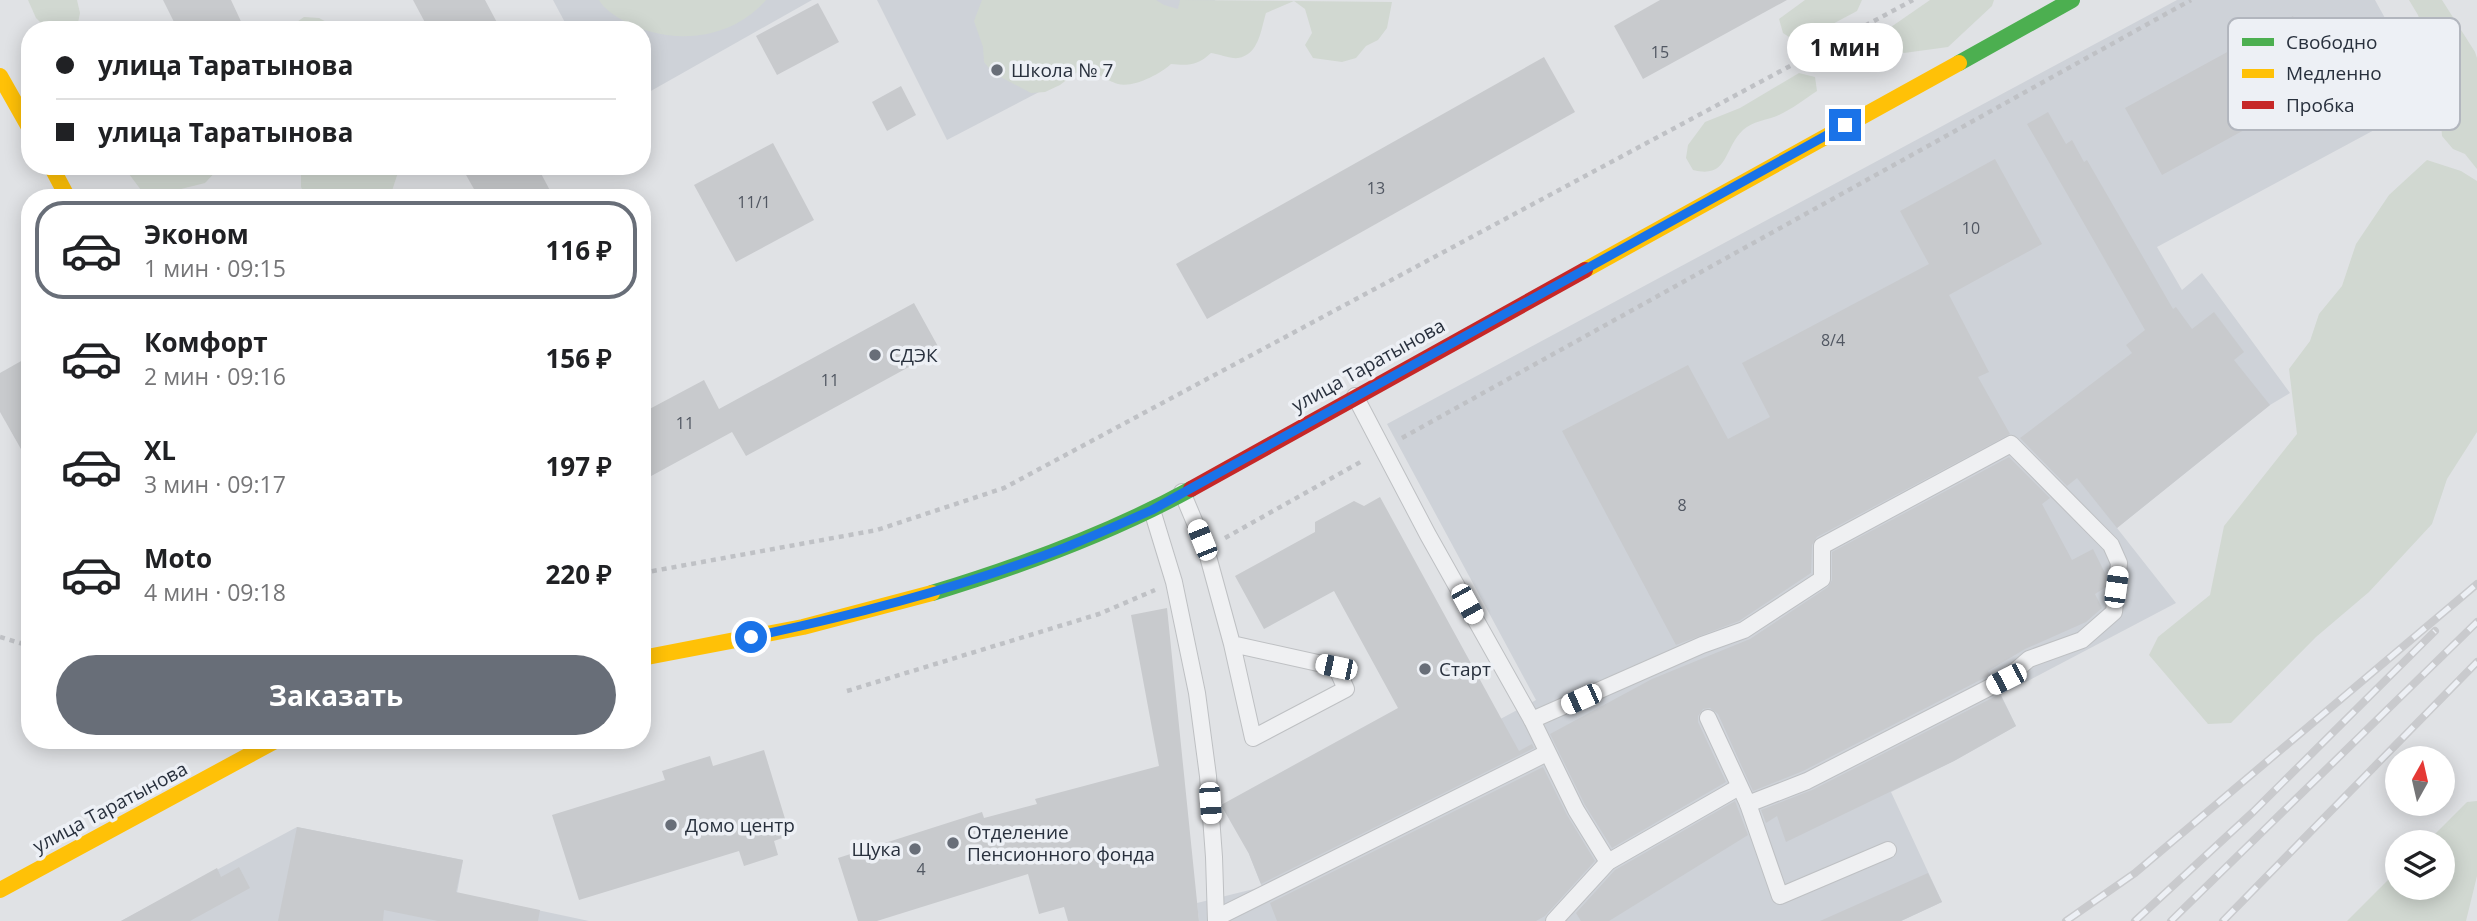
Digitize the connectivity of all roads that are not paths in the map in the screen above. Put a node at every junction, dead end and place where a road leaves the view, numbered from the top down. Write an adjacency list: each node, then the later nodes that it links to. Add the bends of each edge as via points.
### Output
1 (2071, 0): 4 (street, улица Таратынова)
2 (0, 76): 3 (street)
3 (21, 113)
4 (1355, 396): 5 (street, улица Таратынова); 10 (lane)
5 (1182, 492): 6 (street, улица Таратынова); 7 (lane, via 1206,549)
6 (1152, 510): 8 (street, улица Таратынова, via 1063,548 946,588 827,621); 18 (lane, via 1174,582 1197,692 1208,776)
7 (1232, 644): 7 (lane, via 1253,738 1346,689 1336,667)
8 (651, 656)
9 (1708, 718): 13 (lane)
10 (1532, 720): 12 (lane); 14 (lane, via 1744,630 1822,579 1822,546 2011,444 2111,545 2119,564 2114,612 2082,640 2029,659 2006,679 1807,781)
11 (260, 749): 17 (street, улица Таратынова)
12 (1547, 753): 16 (lane); 18 (lane)
13 (1739, 787): 14 (lane); 16 (lane)
14 (1748, 804): 15 (lane, via 1780,896)
15 (1888, 850)
16 (1608, 862): 19 (lane)
17 (0, 890)
18 (1216, 920)
19 (1553, 921)

